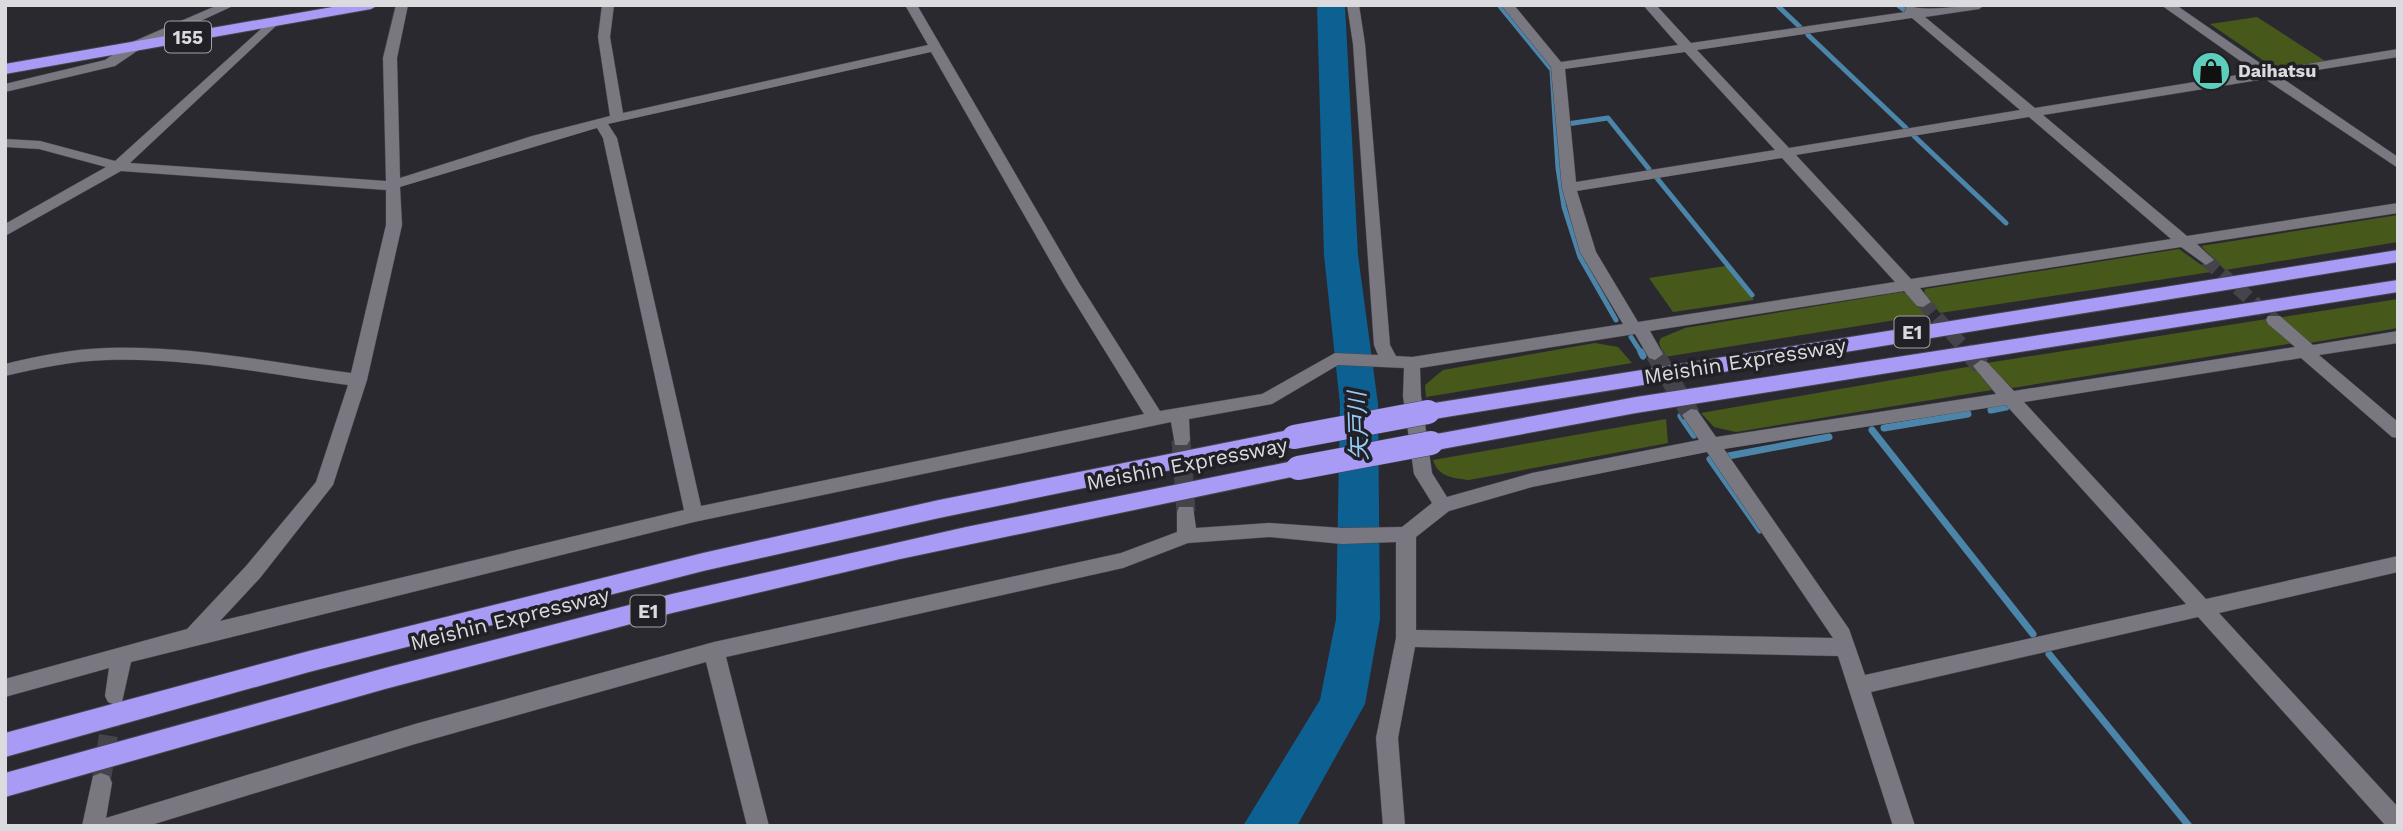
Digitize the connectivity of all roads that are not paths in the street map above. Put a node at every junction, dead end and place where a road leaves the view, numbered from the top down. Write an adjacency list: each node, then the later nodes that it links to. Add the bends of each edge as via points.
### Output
1 (229, 5): 13 (street)
2 (370, 5): 12 (highway, 155)
3 (402, 5): 27 (street, via 390,58)
4 (608, 5): 22 (street, via 604,37)
5 (911, 5): 14 (street)
6 (1353, 5): 42 (street, via 1382,345)
7 (1507, 5): 17 (street)
8 (1649, 5): 15 (street)
9 (1979, 5): 11 (street)
10 (2167, 5): 19 (street)
11 (1910, 10): 15 (street); 21 (street)
12 (273, 22): 13 (highway, 155); 26 (street)
13 (135, 46): 18 (highway, 155); 20 (street, via 110,63)
14 (936, 47): 22 (street); 50 (street)
15 (1688, 48): 17 (street); 24 (street)
16 (2398, 53): 19 (street)
17 (1558, 66): 28 (street)
18 (5, 69)
19 (2268, 75): 21 (street); 25 (street)
20 (5, 88)
21 (2032, 113): 24 (street); 31 (street)
22 (609, 120): 27 (street); 56 (street)
23 (5, 143): 26 (street, via 40,145)
24 (1785, 153): 28 (street); 34 (street)
25 (2398, 164)
26 (117, 166): 27 (street); 30 (street)
27 (392, 185): 46 (street, via 394,225)
28 (1569, 188): 38 (street, via 1588,252)
29 (2398, 208): 31 (street)
30 (5, 230)
31 (2185, 242): 33 (street); 34 (street)
32 (2398, 256): 69 (highway, Meishin Expressway / E1, bridge, via 1427,412 1156,464 761,548 354,649)
33 (2206, 260)
34 (1908, 285): 36 (street); 38 (street)
35 (2398, 286): 71 (highway, Meishin Expressway / E1, bridge, via 1636,405 1106,506 767,580 354,686)
36 (1923, 302)
37 (2274, 320): 40 (street)
38 (1636, 327): 41 (street); 43 (street)
39 (2398, 337): 40 (street)
40 (2309, 352): 47 (street); 51 (street)
41 (1655, 354)
42 (1387, 360): 43 (street); 49 (street, via 1335,359 1266,400)
43 (1412, 363): 54 (street, via 1423,474)
44 (1981, 366): 47 (street)
45 (5, 370): 46 (street, via 48,360 122,354 210,360)
46 (358, 380): 61 (street, via 324,485)
47 (2010, 399): 53 (street); 60 (street)
48 (1691, 415): 53 (street)
49 (1180, 416): 50 (street); 52 (street)
50 (1155, 418): 56 (street)
51 (2398, 432)
52 (1181, 440)
53 (1710, 445): 54 (street, via 1532,480); 63 (street)
54 (1443, 505): 57 (street)
55 (1186, 512): 58 (street)
56 (694, 515): 61 (street)
57 (1401, 534): 58 (street, via 1342,536 1269,530); 62 (street)
58 (1187, 536): 64 (street, via 1123,560)
59 (2398, 564): 60 (street)
60 (2204, 608): 66 (street); 72 (street)
61 (193, 636): 65 (street)
62 (1406, 638): 63 (street); 76 (street, via 1387,738)
63 (1846, 647): 66 (street)
64 (714, 651): 74 (street, via 415,734); 75 (street)
65 (122, 655): 67 (street); 68 (street)
66 (1858, 686): 77 (street)
67 (5, 688)
68 (115, 696)
69 (5, 745)
70 (100, 783): 73 (street)
71 (5, 785)
72 (2398, 823)
73 (93, 826)
74 (113, 826)
75 (758, 826)
76 (1394, 826)
77 (1904, 826)

